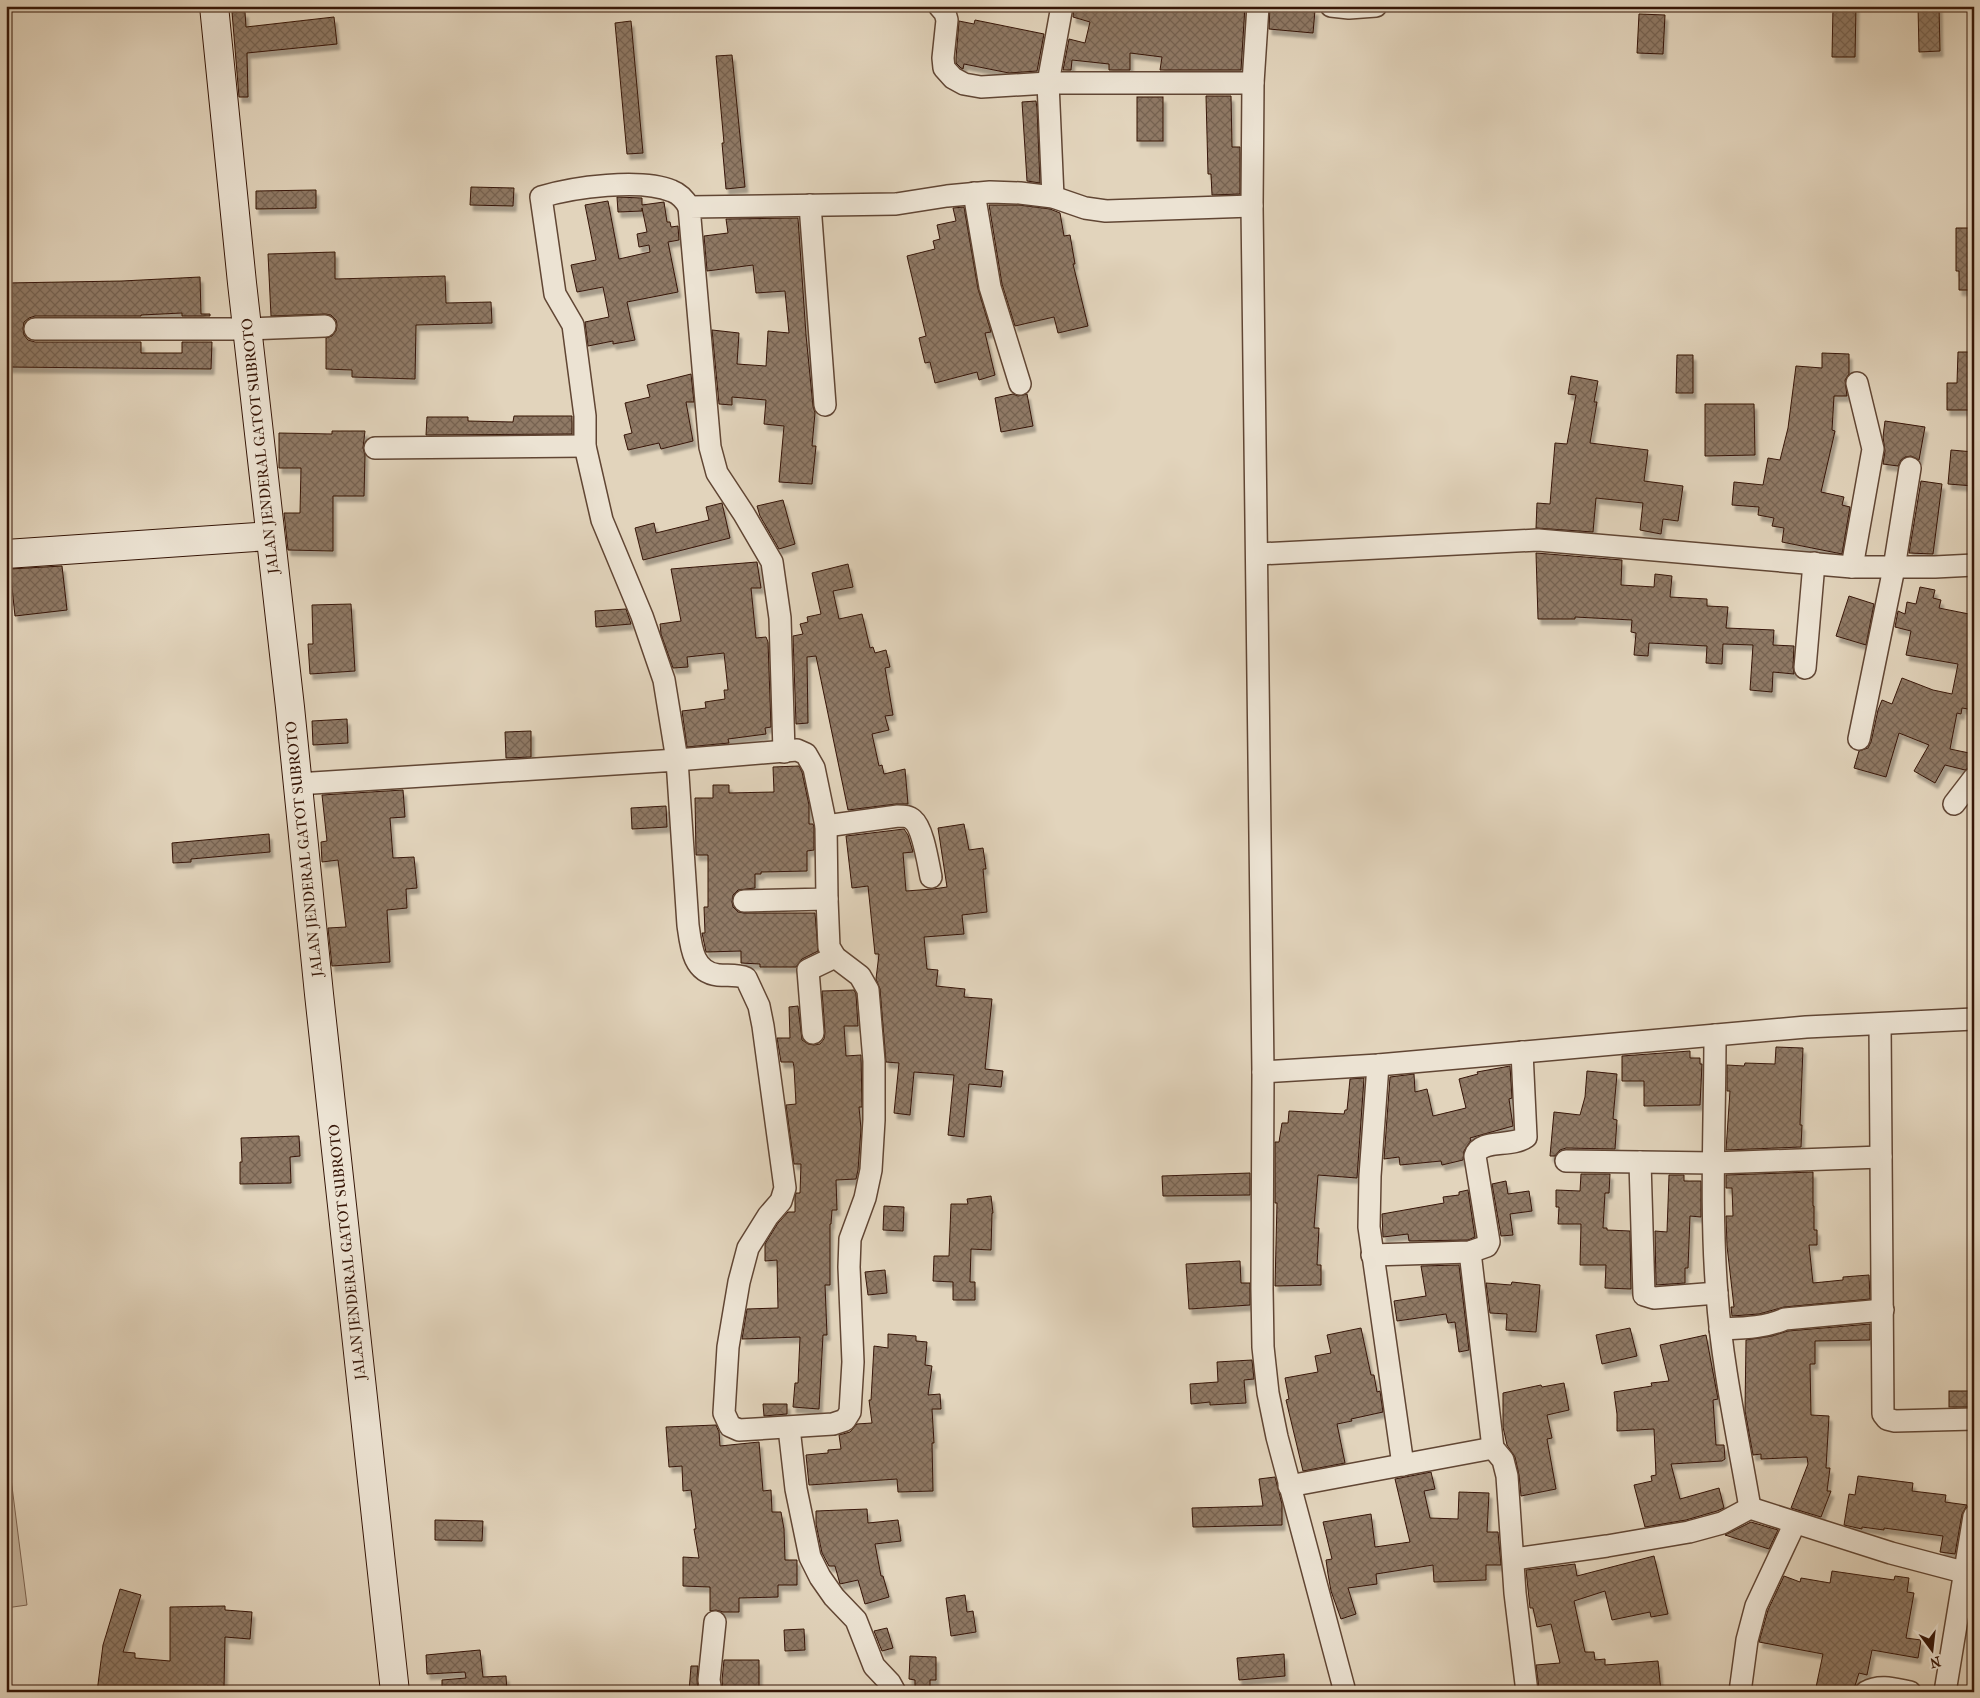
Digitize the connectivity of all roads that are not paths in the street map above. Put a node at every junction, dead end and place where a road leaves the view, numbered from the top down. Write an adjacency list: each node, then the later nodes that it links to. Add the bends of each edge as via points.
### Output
1 (214, 6): 16 (main road, JALAN JENDERAL GATOT SUBROTO)
2 (940, 6): 7 (street, via 947,20 943,63 952,78 981,88)
3 (1062, 6): 7 (street)
4 (1258, 6): 8 (street)
5 (1331, 6): 6 (street)
6 (1376, 6)
7 (1048, 83): 8 (street); 10 (street)
8 (1253, 83): 12 (street)
9 (974, 193): 10 (street); 11 (street, via 896,204); 18 (street, via 990,287)
10 (1053, 197): 12 (street, via 1085,208 1113,212)
11 (810, 205): 13 (street); 19 (street)
12 (1252, 206): 25 (street)
13 (689, 207): 20 (street, via 673,191 656,186 582,188 541,197 555,294 573,326 585,416); 32 (street, via 710,447 717,474 772,562 780,618)
14 (324, 326): 16 (street)
15 (35, 329): 16 (street)
16 (248, 329): 23 (main road, JALAN JENDERAL GATOT SUBROTO)
17 (1857, 383): 28 (street, via 1873,449)
18 (1020, 384)
19 (825, 405)
20 (585, 446): 21 (street); 33 (street, via 602,520 642,616 664,680)
21 (375, 448)
22 (1910, 468): 29 (street)
23 (270, 536): 24 (main road); 35 (main road, JALAN JENDERAL GATOT SUBROTO)
24 (6, 554)
25 (1258, 554): 26 (street, via 1532,540); 48 (street)
26 (1814, 563): 28 (street); 30 (street)
27 (1974, 565): 29 (street)
28 (1852, 567): 29 (street)
29 (1894, 568): 31 (street)
30 (1804, 668)
31 (1859, 739)
32 (784, 752): 33 (street); 37 (street, via 797,750 809,758)
33 (677, 760): 35 (street); 59 (street, via 692,949 700,968 709,973 746,978 759,1006 785,1188 781,1201 748,1248 743,1266 728,1347 724,1413 727,1423 734,1429)
34 (1974, 778): 36 (street)
35 (297, 784): 69 (main road, JALAN JENDERAL GATOT SUBROTO)
36 (1954, 804)
37 (826, 826): 38 (street, via 909,817 919,830); 39 (street)
38 (931, 877)
39 (827, 899): 40 (street); 41 (street, via 829,947)
40 (744, 902)
41 (834, 957): 44 (street, via 808,970); 59 (street, via 860,976 868,990 874,1061 871,1170 866,1198 850,1239 853,1362 850,1408 847,1418 840,1423)
42 (1974, 1019): 43 (street)
43 (1880, 1024): 45 (street); 49 (street)
44 (814, 1032)
45 (1715, 1035): 46 (street); 52 (street)
46 (1522, 1052): 47 (street); 53 (street, via 1526,1137 1516,1142 1482,1146 1477,1150 1475,1156 1489,1242 1487,1246)
47 (1378, 1065): 48 (street); 54 (street, via 1368,1201)
48 (1263, 1072): 62 (street, via 1263,1347 1268,1393)
49 (1881, 1157): 52 (street); 56 (street)
50 (1566, 1161): 51 (street)
51 (1640, 1162): 52 (street); 55 (street, via 1644,1295 1654,1298)
52 (1714, 1163): 55 (street)
53 (1470, 1252): 54 (street); 60 (street)
54 (1372, 1255): 61 (street)
55 (1717, 1293): 57 (street)
56 (1882, 1310): 57 (street, via 1785,1319 1771,1326); 58 (street, via 1883,1414 1887,1419)
57 (1720, 1329): 63 (street)
58 (1974, 1420)
59 (789, 1428): 71 (street, via 796,1489 810,1557 820,1577 856,1620 874,1666)
60 (1492, 1448): 61 (street); 66 (street, via 1506,1468)
61 (1403, 1464): 62 (street)
62 (1289, 1486): 72 (street)
63 (1750, 1508): 65 (street); 66 (street, via 1722,1523 1689,1532)
64 (1974, 1516): 67 (street)
65 (1795, 1523): 67 (street, via 1891,1554); 74 (street, via 1756,1606 1747,1640)
66 (1514, 1559): 73 (street)
67 (1963, 1572): 77 (street)
68 (715, 1622): 70 (street, via 709,1680)
69 (395, 1692)
70 (711, 1692)
71 (895, 1692)
72 (1345, 1692)
73 (1527, 1692)
74 (1740, 1692)
75 (1866, 1692): 76 (street, via 1884,1687)
76 (1910, 1692)
77 (1946, 1692)

